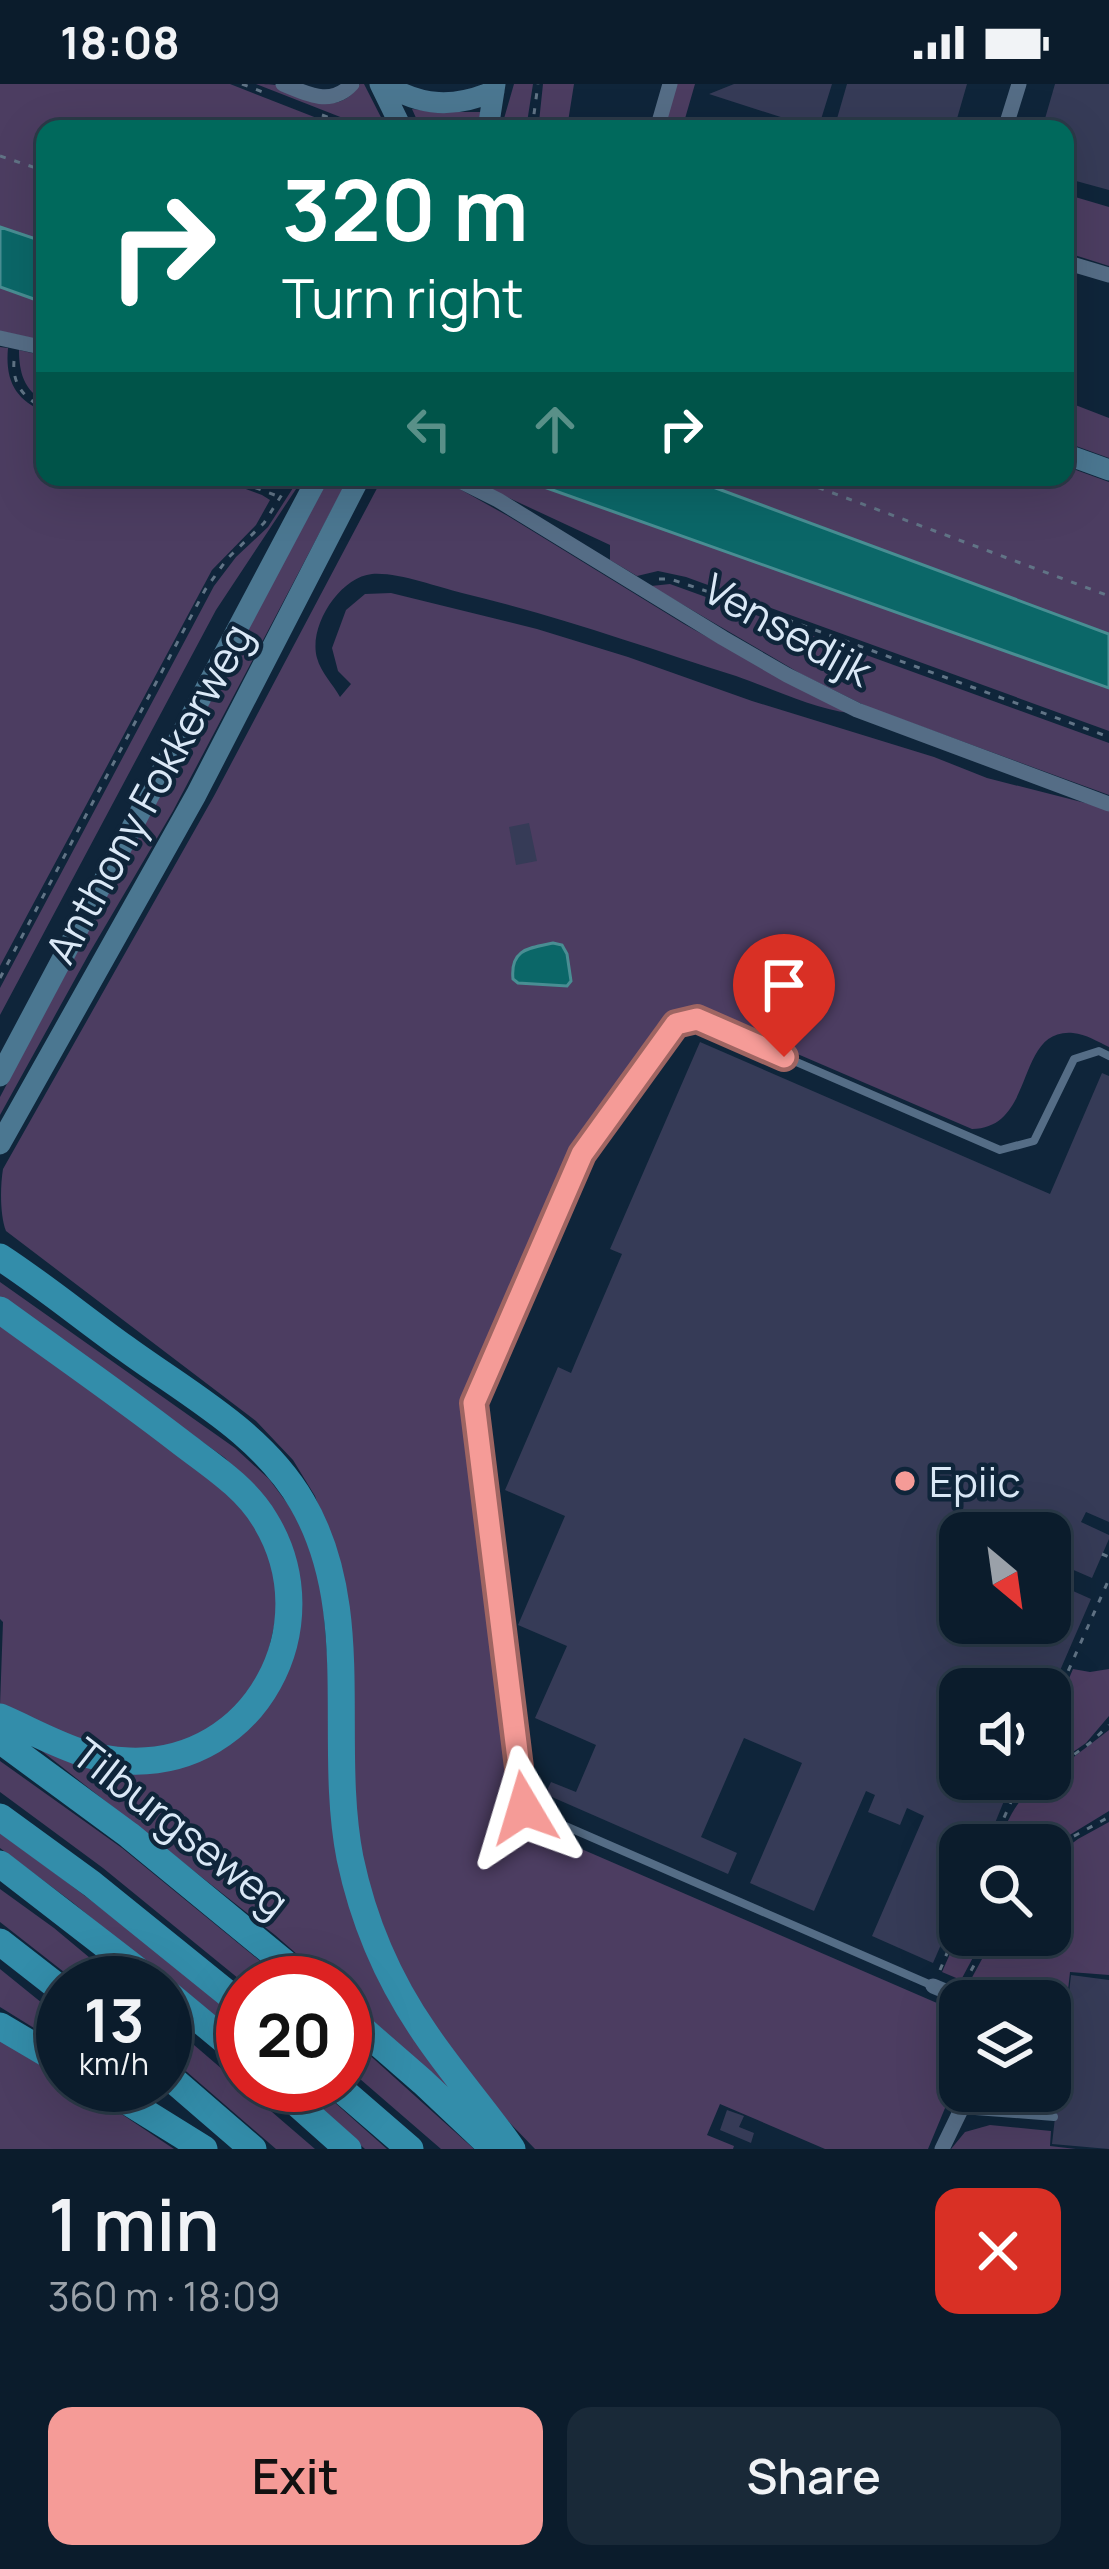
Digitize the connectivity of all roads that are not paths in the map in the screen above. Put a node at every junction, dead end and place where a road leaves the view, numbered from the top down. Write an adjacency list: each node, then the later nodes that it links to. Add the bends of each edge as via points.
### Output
1 (352, 84): 5 (street, via 331,98)
2 (383, 84): 6 (main road, via 433,104); 7 (main road)
3 (670, 84): 9 (street)
4 (1019, 84): 10 (street)
5 (292, 86)
6 (495, 87): 8 (main road)
7 (398, 120)
8 (490, 120)
9 (660, 120)
10 (1009, 120)
11 (1074, 265): 12 (street)
12 (1109, 275)
13 (1074, 457): 14 (main road)
14 (1109, 470)
15 (313, 486): 20 (main road, Anthony Fokkerweg)
16 (355, 486): 21 (main road, Anthony Fokkerweg, via 196,795)
17 (470, 486): 18 (street, Vensedijk, via 857,710)
18 (1109, 804)
19 (1109, 1056): 33 (lane, via 1074,1059 1034,1141 1000,1150 697,1019 676,1024 582,1154 474,1403 524,1808)
20 (0, 1076)
21 (0, 1144)
22 (0, 1257): 52 (highway, via 244,1434 303,1504 336,1596 342,1796 368,1918 424,2032)
23 (0, 1310): 24 (highway, via 239,1488 278,1546 290,1610 283,1652 263,1692 233,1725 184,1753 131,1762 99,1757)
24 (0, 1717)
25 (0, 1740): 30 (highway, Tilburgseweg)
26 (0, 1817): 32 (highway)
27 (0, 1864): 29 (highway)
28 (0, 1942): 31 (highway)
29 (119, 1956)
30 (276, 1956)
31 (36, 1970)
32 (216, 1984)
33 (933, 1986): 34 (street)
34 (939, 1988)
35 (192, 2014): 37 (highway)
36 (0, 2026): 39 (highway)
37 (216, 2034)
38 (372, 2038): 51 (highway)
39 (36, 2047)
40 (192, 2096): 48 (highway)
41 (144, 2112): 47 (highway)
42 (306, 2112): 49 (highway)
43 (367, 2112): 50 (highway)
44 (961, 2112): 53 (street)
45 (988, 2112): 46 (lane)
46 (1054, 2117)
47 (204, 2149)
48 (253, 2149)
49 (348, 2149)
50 (410, 2149)
51 (494, 2149)
52 (512, 2149)
53 (942, 2149)

